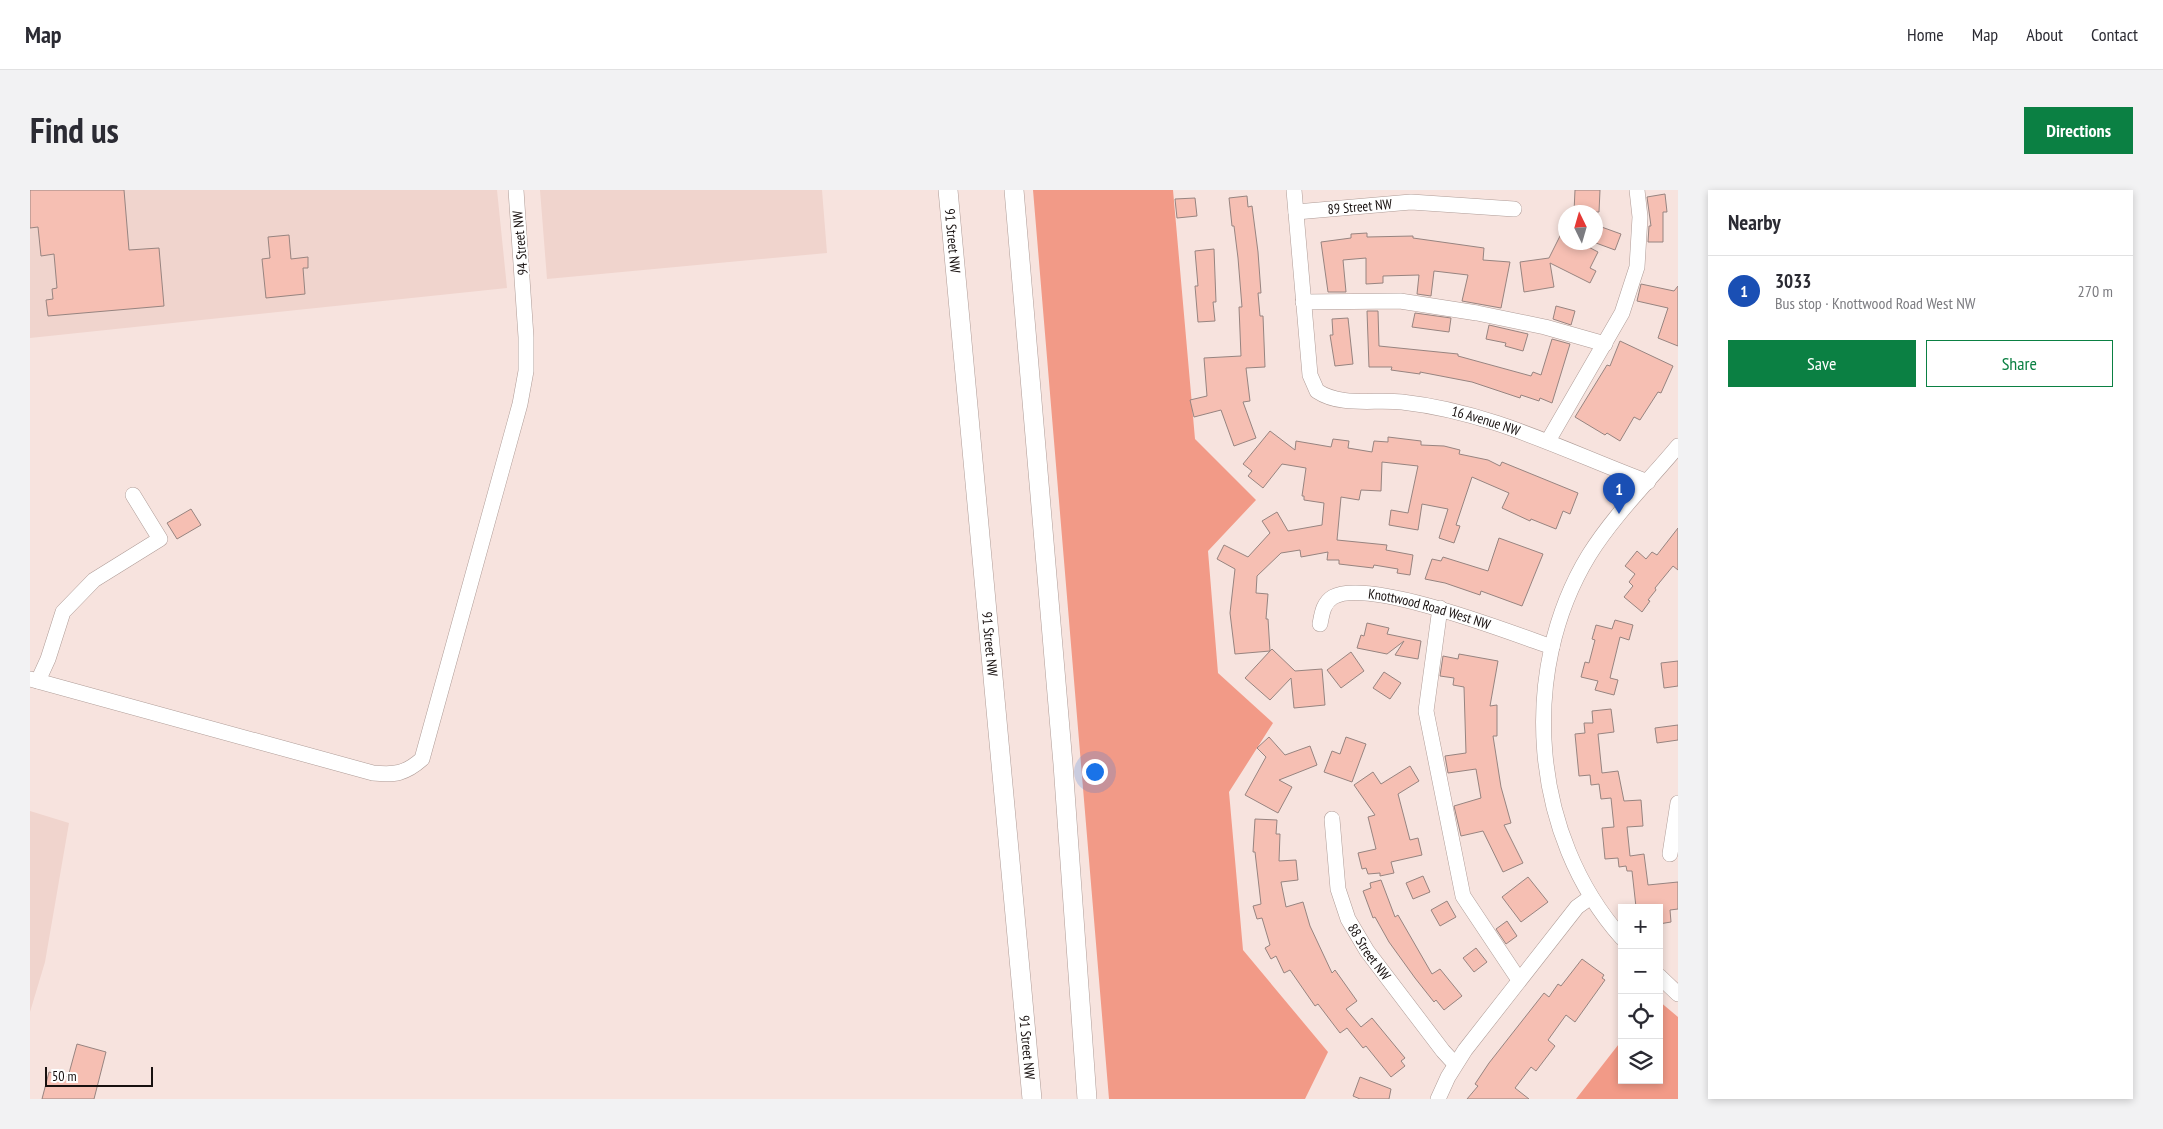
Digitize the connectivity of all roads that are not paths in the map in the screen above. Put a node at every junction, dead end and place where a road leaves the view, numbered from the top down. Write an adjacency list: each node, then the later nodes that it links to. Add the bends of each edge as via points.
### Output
1 (516, 190): 17 (street, 94 Street NW, via 526,371 520,404 422,759 411,769 393,775 373,773)
2 (948, 190): 27 (main road, 91 Street NW)
3 (1014, 190): 28 (main road, via 1063,764)
4 (1294, 190): 7 (street)
5 (1637, 190): 9 (street, via 1640,217 1637,267 1622,313)
6 (1514, 209): 7 (street, 89 Street NW, via 1417,202)
7 (1296, 212): 8 (street)
8 (1303, 302): 9 (street, via 1400,301 1496,316); 10 (street, 16 Avenue NW, via 1310,375 1317,391 1338,400 1400,402 1447,408)
9 (1605, 344): 10 (street)
10 (1548, 442): 12 (street, 16 Avenue NW)
11 (1678, 446): 12 (street)
12 (1648, 482): 16 (street, via 1611,522 1588,556)
13 (133, 495): 17 (street, via 160,539 94,580 63,612 48,659)
14 (1440, 608): 15 (street, Knottwood Road West NW, via 1360,594 1341,594 1325,604); 16 (street, Knottwood Road West NW); 23 (street, via 1426,711 1462,896)
15 (1320, 624)
16 (1552, 647): 21 (street, via 1543,720 1544,753 1555,812)
17 (34, 680)
18 (1678, 803): 20 (street)
19 (1332, 819): 26 (street, 88 Street NW, via 1338,889 1348,919 1367,951)
20 (1670, 854)
21 (1591, 897): 22 (street); 23 (street, via 1577,907)
22 (1618, 933)
23 (1519, 980): 26 (street)
24 (1663, 980): 25 (street)
25 (1678, 994)
26 (1455, 1064): 29 (street)
27 (1032, 1099)
28 (1087, 1099)
29 (1438, 1099)

